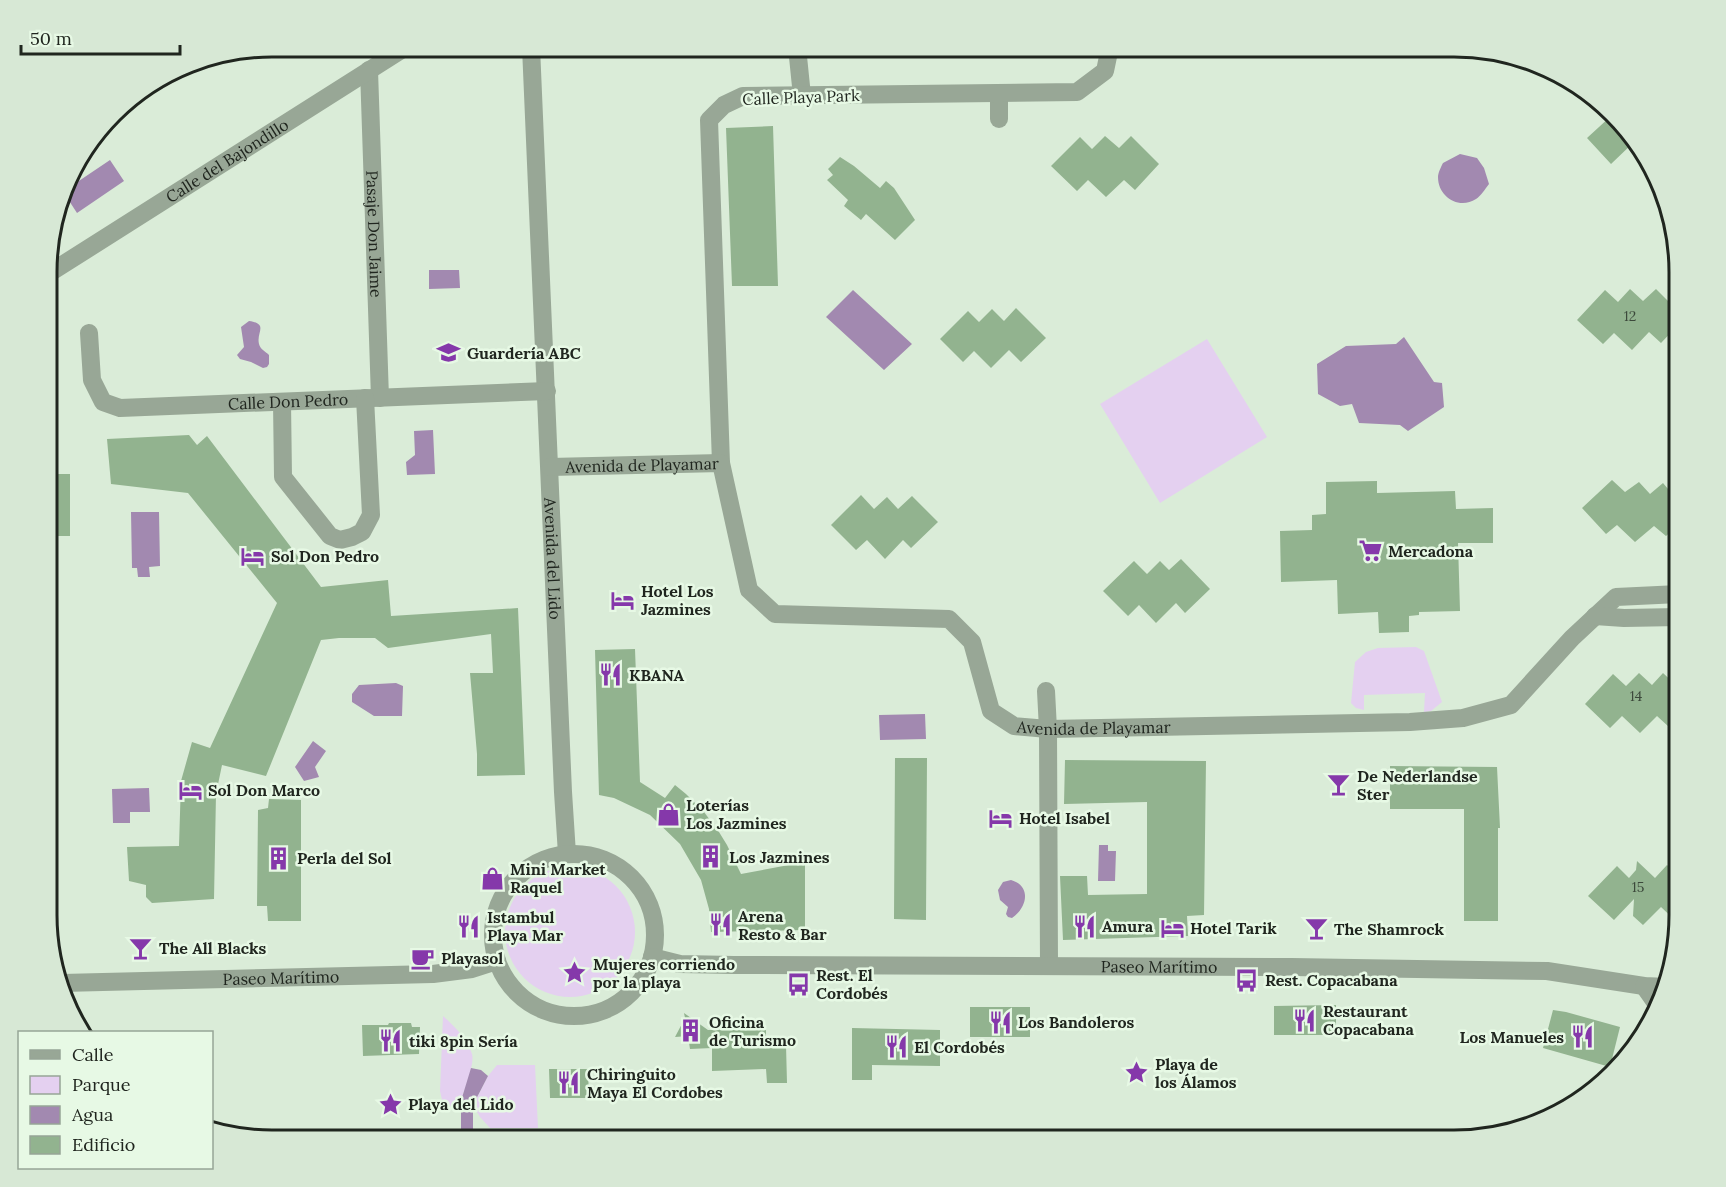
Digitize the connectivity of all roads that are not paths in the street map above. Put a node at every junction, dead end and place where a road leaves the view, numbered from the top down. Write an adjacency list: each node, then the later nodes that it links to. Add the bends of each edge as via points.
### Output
1 (389, 57): 5 (street, Calle del Bajondillo)
2 (531, 57): 11 (street, Avenida del Lido)
3 (798, 57): 7 (street)
4 (1108, 57): 6 (street, Calle Playa Park, via 1105,71 1077,92)
5 (369, 70): 9 (street, Calle del Bajondillo); 12 (street, Pasaje Don Jaime)
6 (999, 93): 7 (street, Calle Playa Park); 8 (street)
7 (802, 96): 14 (street, Calle Playa Park, via 752,104 743,96 724,105 709,120)
8 (999, 119)
9 (57, 268)
10 (89, 333): 13 (street, Calle Don Pedro, via 92,380 103,402 120,408)
11 (547, 391): 12 (street, Calle Don Pedro); 15 (street, Avenida del Lido)
12 (372, 398): 13 (street, Calle Don Pedro); 13 (street, Pasaje Don Jaime, via 371,515 362,532 340,540 330,536 284,477)
13 (282, 402)
14 (721, 463): 15 (street, Avenida de Playamar); 20 (street, Avenida de Playamar, via 749,590 775,614 949,619 972,642 991,711 1014,726)
15 (550, 467): 21 (street, Avenida del Lido)
16 (1669, 594): 17 (street, Avenida de Playamar, via 1616,597)
17 (1595, 616): 18 (street); 20 (street, Avenida de Playamar, via 1511,705 1463,718)
18 (1669, 617)
19 (1046, 692): 20 (street)
20 (1048, 729): 24 (street)
21 (567, 854): 22 (street, via 602,859 636,883 648,901 654,921); 23 (street, via 526,869 506,890 495,918)
22 (652, 957): 23 (street, via 642,979 626,997 583,1016 547,1011 526,1000 508,982); 24 (street, Paseo Marítimo, via 680,964)
23 (497, 961): 25 (street, Paseo Marítimo, via 433,974)
24 (1049, 966): 26 (street, Paseo Marítimo, via 1547,971)
25 (68, 983)
26 (1644, 986): 27 (street, Paseo Marítimo); 28 (street)
27 (1657, 987)
28 (1653, 998)

